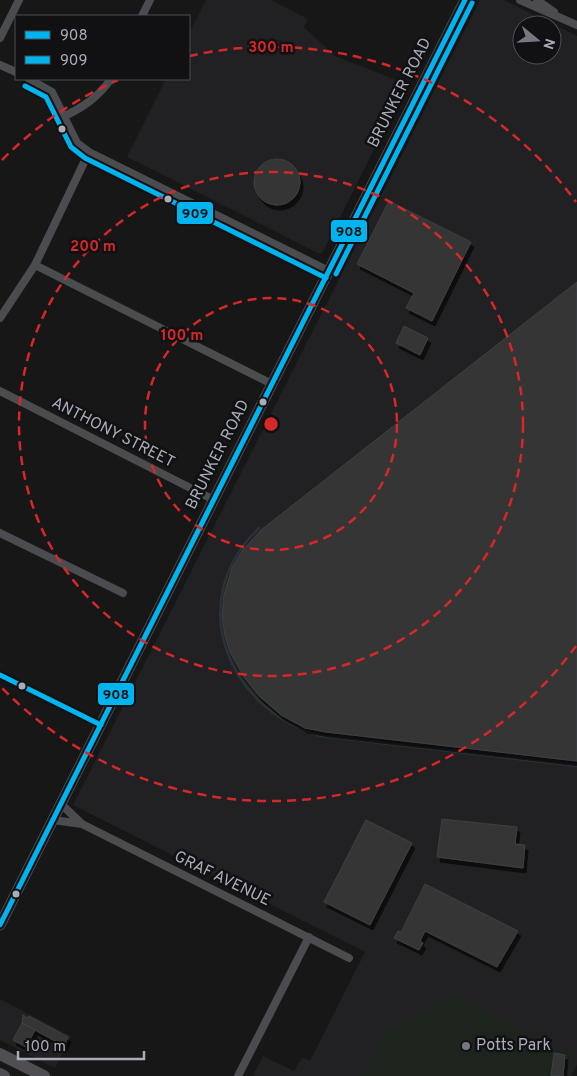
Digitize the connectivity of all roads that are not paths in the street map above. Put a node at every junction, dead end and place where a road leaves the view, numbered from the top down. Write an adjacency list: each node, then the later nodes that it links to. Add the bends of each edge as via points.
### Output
1 (19, 0): 9 (street)
2 (150, 0): 7 (street)
3 (465, 0): 17 (main road, BRUNKER ROAD)
4 (520, 0): 6 (street)
5 (537, 0): 6 (street)
6 (555, 13): 8 (street)
7 (142, 15)
8 (577, 25)
9 (0, 38)
10 (0, 64): 11 (street)
11 (15, 72)
12 (31, 80): 14 (street, via 52,92)
13 (110, 80): 14 (street, via 101,94)
14 (65, 116): 15 (street, via 77,143)
15 (88, 152): 16 (street); 17 (street)
16 (35, 266): 18 (street); 19 (street)
17 (329, 271): 19 (main road, BRUNKER ROAD)
18 (0, 318)
19 (272, 384): 21 (main road, BRUNKER ROAD)
20 (0, 391): 21 (street, ANTHONY STREET)
21 (214, 500): 25 (main road, BRUNKER ROAD)
22 (0, 533): 23 (street)
23 (123, 593)
24 (0, 675): 25 (street)
25 (101, 725): 26 (main road, BRUNKER ROAD)
26 (61, 804): 27 (main road, BRUNKER ROAD); 28 (street, GRAF AVENUE)
27 (53, 820): 28 (street, GRAF AVENUE); 29 (main road, BRUNKER ROAD)
28 (82, 824): 30 (street, GRAF AVENUE)
29 (0, 925)
30 (309, 938): 31 (street, GRAF AVENUE); 36 (street)
31 (349, 958)
32 (0, 1054): 35 (highway)
33 (0, 1074): 34 (highway)
34 (4, 1076)
35 (44, 1076)
36 (238, 1076)

